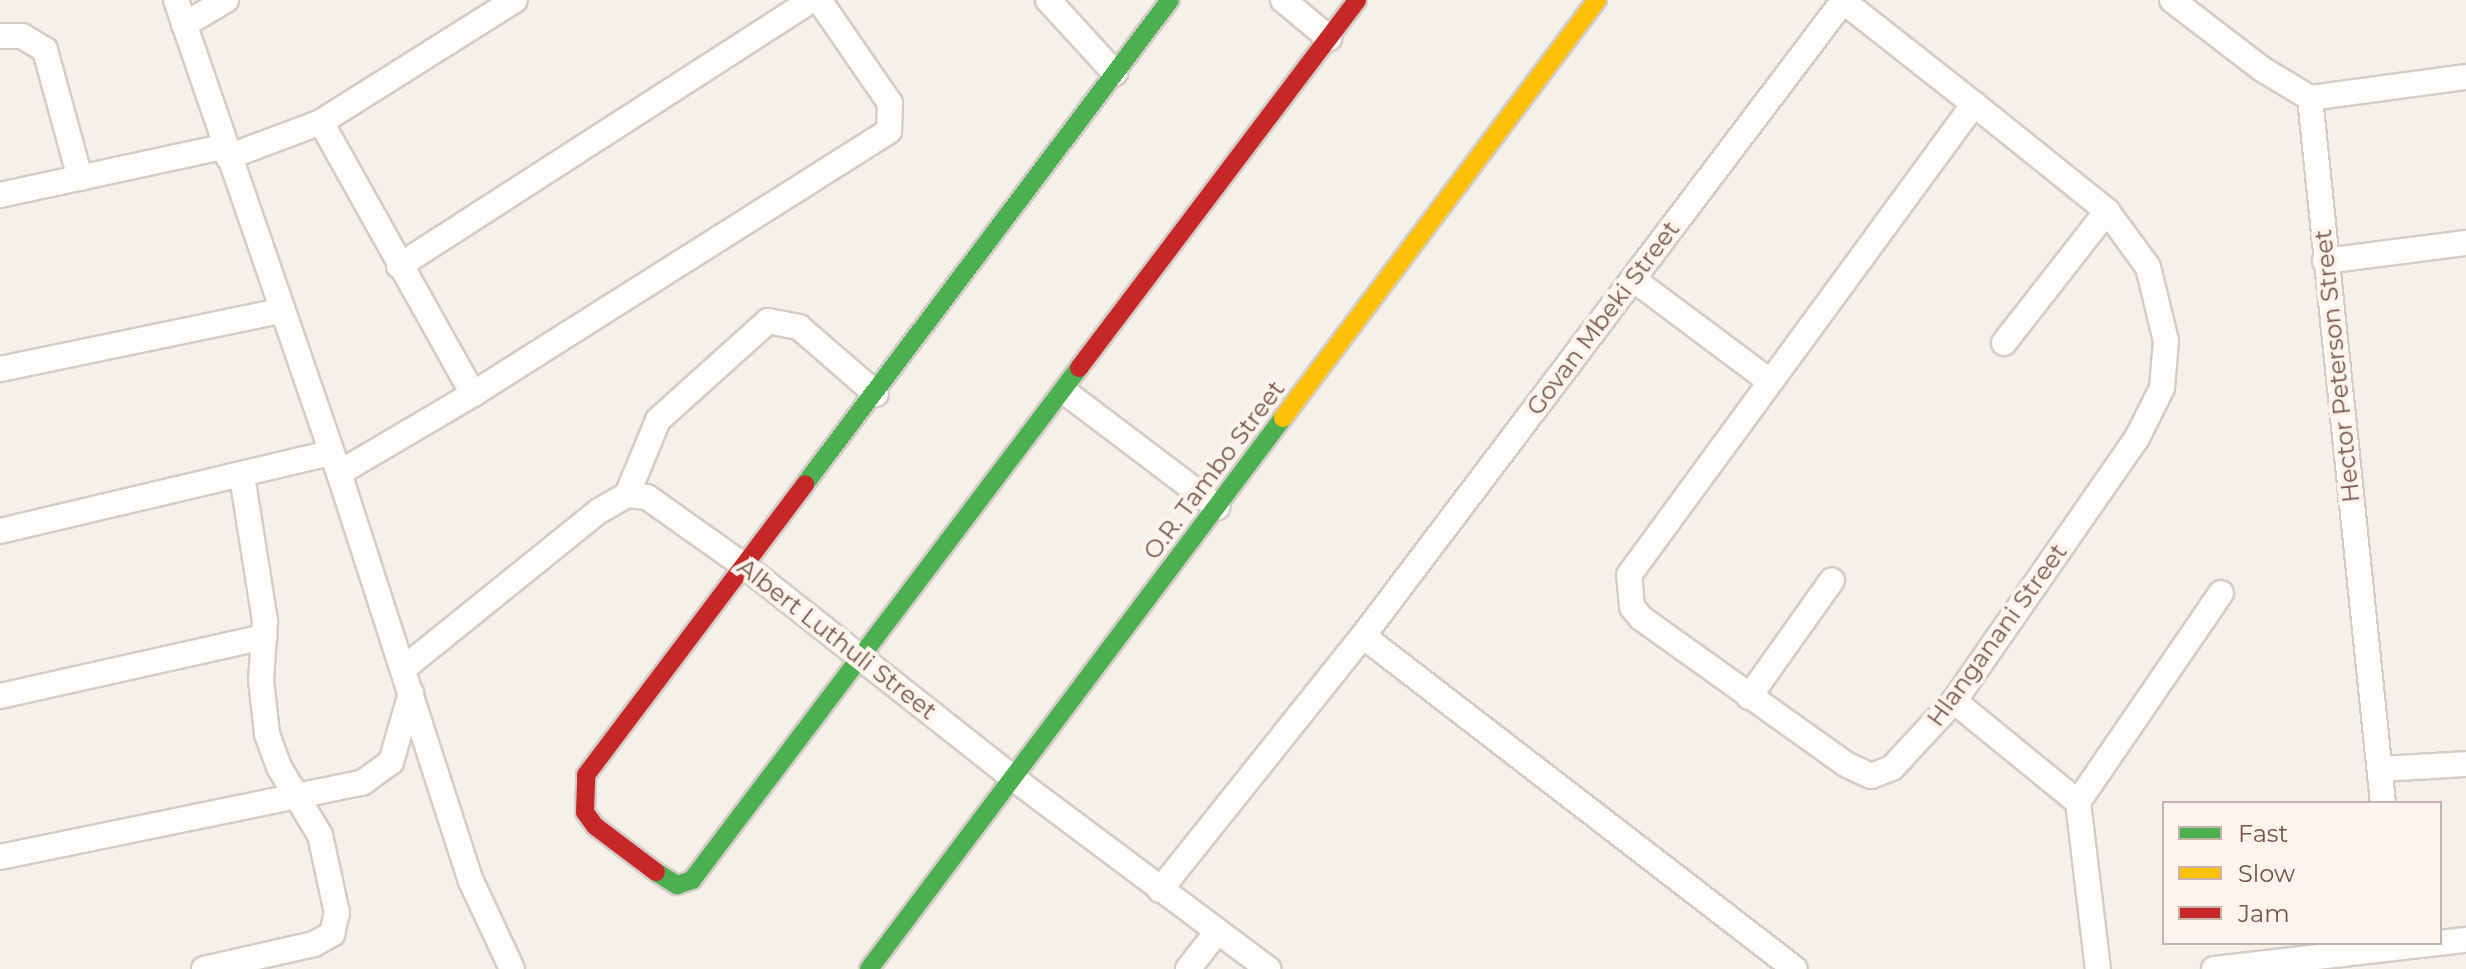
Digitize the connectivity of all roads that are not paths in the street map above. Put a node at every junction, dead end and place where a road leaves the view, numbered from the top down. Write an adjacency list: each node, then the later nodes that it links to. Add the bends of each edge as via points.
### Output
1 (176, 0): 13 (street)
2 (226, 0): 13 (street)
3 (515, 0): 20 (street)
4 (811, 0): 27 (street)
5 (819, 0): 34 (street, via 890,103 889,131)
6 (1048, 0): 16 (street)
7 (1170, 0): 16 (street)
8 (1283, 0): 15 (street)
9 (1357, 0): 15 (street)
10 (1597, 0): 39 (street, O.R. Tambo Street)
11 (1843, 0): 19 (street, Hlanganani Street); 28 (street, Govan Mbeki Street)
12 (2172, 0): 18 (street, via 2262,69)
13 (184, 25): 21 (street)
14 (0, 36): 22 (street, via 31,39 45,50)
15 (1329, 38): 33 (street)
16 (1115, 73): 35 (street)
17 (2466, 77): 18 (street)
18 (2310, 98): 26 (street, Hector Peterson Street)
19 (1974, 104): 24 (street, Hlanganani Street); 32 (street, Hlanganani Street)
20 (321, 122): 21 (street); 27 (street)
21 (227, 151): 22 (street); 29 (street)
22 (80, 178): 23 (street)
23 (0, 195)
24 (2107, 211): 30 (street); 51 (street, Hlanganani Street, via 2138,247 2156,289 2166,341 2162,388 2137,438)
25 (2466, 243): 26 (street)
26 (2325, 261): 53 (street, Hector Peterson Street)
27 (399, 266): 34 (street)
28 (1633, 279): 32 (street); 44 (street, Govan Mbeki Street)
29 (280, 311): 31 (street); 36 (street)
30 (2004, 343)
31 (0, 369)
32 (1768, 380): 50 (street, Hlanganani Street, via 1640,555 1627,585 1641,618)
33 (1065, 392): 39 (street); 46 (street)
34 (473, 394): 36 (street)
35 (876, 394): 38 (street, via 799,327 768,321 658,420); 41 (street)
36 (335, 463): 37 (street); 47 (street)
37 (242, 476): 40 (street); 45 (street)
38 (627, 495): 41 (street, Albert Luthuli Street, via 656,502); 47 (street, via 599,511)
39 (1217, 507): 54 (street, O.R. Tambo Street)
40 (0, 531)
41 (746, 567): 46 (street, Albert Luthuli Street); 46 (street, via 586,775 585,812 595,826 667,881 677,885 692,880)
42 (1832, 580): 50 (street)
43 (2221, 593): 57 (street)
44 (1363, 636): 59 (street, Govan Mbeki Street); 70 (street)
45 (265, 637): 49 (street); 55 (street, via 261,680 267,734)
46 (863, 659): 54 (street, Albert Luthuli Street)
47 (403, 669): 48 (street)
48 (411, 692): 55 (street, via 396,751 384,771 362,783); 66 (street, via 471,881)
49 (0, 696)
50 (1749, 697): 51 (street, Hlanganani Street, via 1871,776 1892,768)
51 (1954, 701): 57 (street)
52 (2466, 764): 53 (street)
53 (2380, 769): 56 (street, Hector Peterson Street)
54 (1013, 778): 59 (street, Albert Luthuli Street); 67 (street, O.R. Tambo Street)
55 (297, 795): 58 (street); 65 (street, via 320,835 337,913 332,934 314,944)
56 (2383, 801)
57 (2078, 802): 71 (street)
58 (0, 857)
59 (1160, 890): 60 (street, Albert Luthuli Street)
60 (1217, 932): 68 (street); 69 (street, Albert Luthuli Street)
61 (2466, 940): 63 (street)
62 (2440, 945): 64 (street)
63 (2442, 945)
64 (2398, 953): 72 (street)
65 (204, 969)
66 (512, 969)
67 (869, 969)
68 (1188, 969)
69 (1268, 969)
70 (1795, 969)
71 (2098, 969)
72 (2214, 969)

